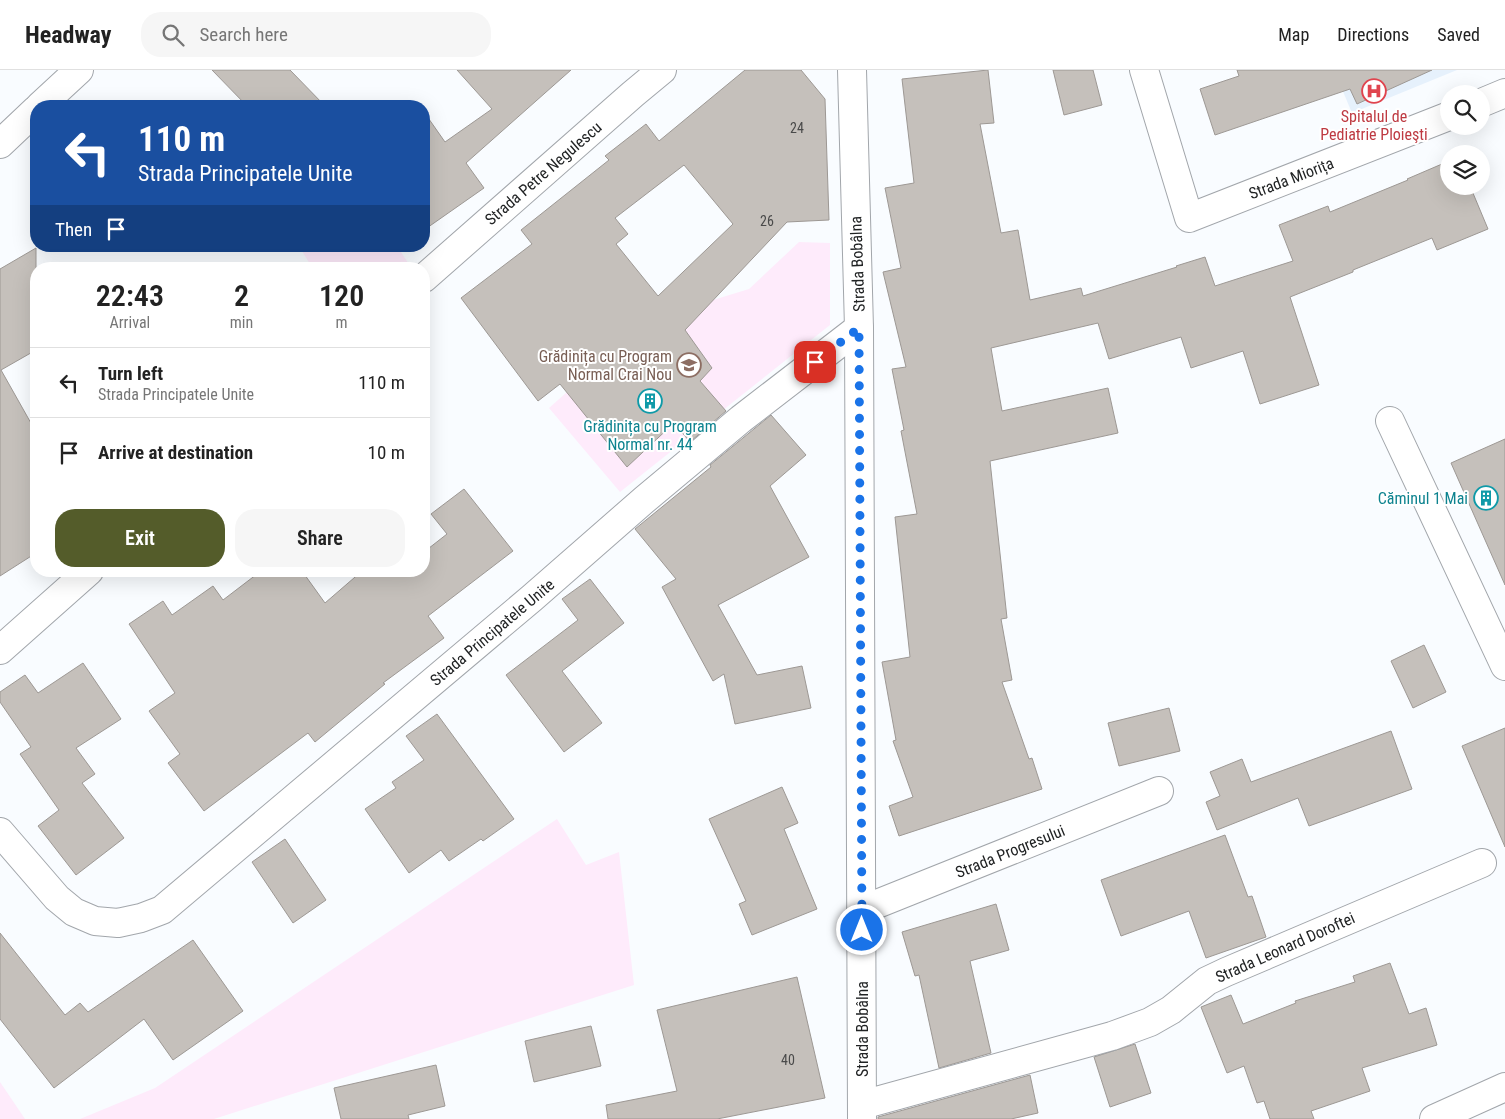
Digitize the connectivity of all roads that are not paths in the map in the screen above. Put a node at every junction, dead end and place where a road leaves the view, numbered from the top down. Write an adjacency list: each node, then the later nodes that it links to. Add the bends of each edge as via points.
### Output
1 (79, 70): 7 (street)
2 (662, 70): 11 (street, Strada Petre Negulescu)
3 (852, 70): 12 (street, Strada Bobâlna)
4 (1144, 70): 9 (street, Strada Miorița, via 1189,218)
5 (1505, 93): 6 (street)
6 (1490, 99)
7 (46, 100)
8 (30, 116): 10 (street)
9 (1440, 120)
10 (0, 144)
11 (430, 273)
12 (859, 328): 18 (street, Strada Principatele Unite, via 733,425 162,910 118,923 95,921 74,912 57,898); 20 (street, Strada Bobâlna)
13 (1390, 421): 16 (street)
14 (82, 577): 15 (street)
15 (0, 650)
16 (1505, 666)
17 (1159, 791): 20 (street, Strada Progresului)
18 (0, 832)
19 (1482, 862): 22 (street, Strada Leonard Doroftei, via 1207,981 1171,1010 1150,1022)
20 (862, 910): 22 (street, Strada Bobâlna)
21 (1505, 1087): 23 (street)
22 (862, 1112)
23 (1434, 1119)

